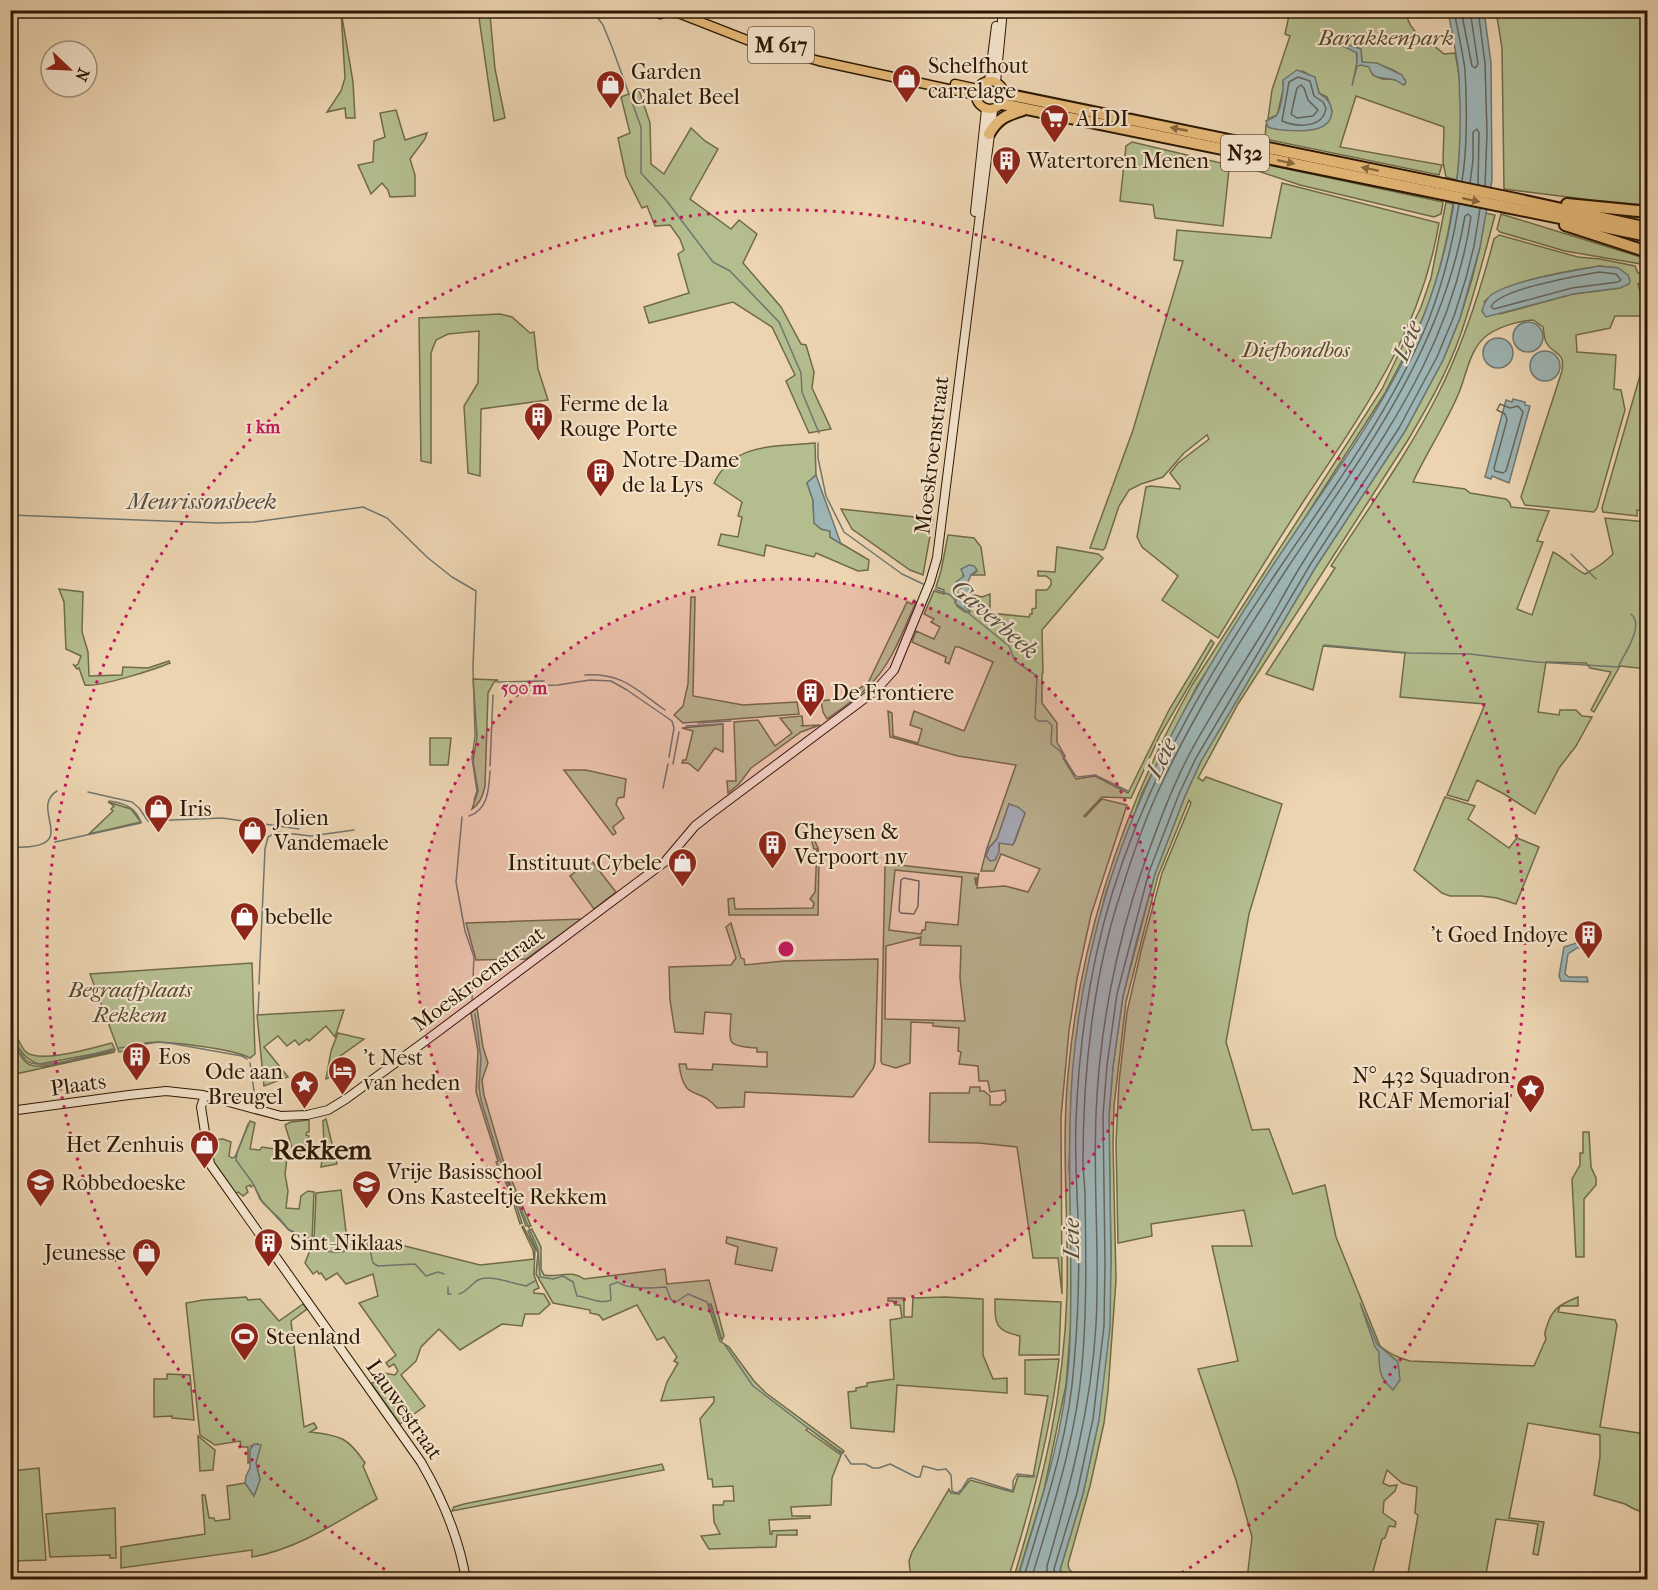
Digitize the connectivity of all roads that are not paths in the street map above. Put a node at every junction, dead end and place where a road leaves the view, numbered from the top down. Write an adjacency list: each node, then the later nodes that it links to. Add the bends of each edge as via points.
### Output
1 (653, 10): 5 (main road, via 660,14)
2 (683, 10): 7 (main road, M 617, via 756,38 820,56)
3 (998, 10): 6 (main road)
4 (1003, 10): 6 (main road)
5 (667, 11): 7 (main road, M 617, via 823,62)
6 (993, 82): 7 (main road, via 982,83); 8 (main road, via 1002,87)
7 (977, 92): 8 (main road, via 979,104)
8 (996, 104): 9 (highway, N32); 10 (main road, Moeskroenstraat); 11 (highway, N32, one-way to 8); 18 (main road, Moeskroenstraat, via 975,202)
9 (1026, 109): 10 (highway, via 1002,118); 11 (highway, N32, one-way to 11)
10 (989, 134): 18 (main road, Moeskroenstraat)
11 (1427, 186): 12 (highway, N32)
12 (1518, 203): 13 (highway); 14 (highway, N32); 15 (highway, N32)
13 (1647, 212)
14 (1537, 214): 16 (highway, N32); 17 (highway)
15 (1647, 228)
16 (1647, 236)
17 (1647, 252)
18 (974, 255): 20 (main road, Moeskroenstraat, via 937,561 900,653 886,673 860,701 709,814 667,860 346,1099 328,1110 281,1116)
19 (129, 1095): 20 (main road, Moeskroenstraat, via 166,1092); 21 (main road, Plaats)
20 (204, 1097): 22 (main road, Lauwestraat, via 208,1159 213,1169 411,1447 453,1531)
21 (10, 1111)
22 (466, 1580)

